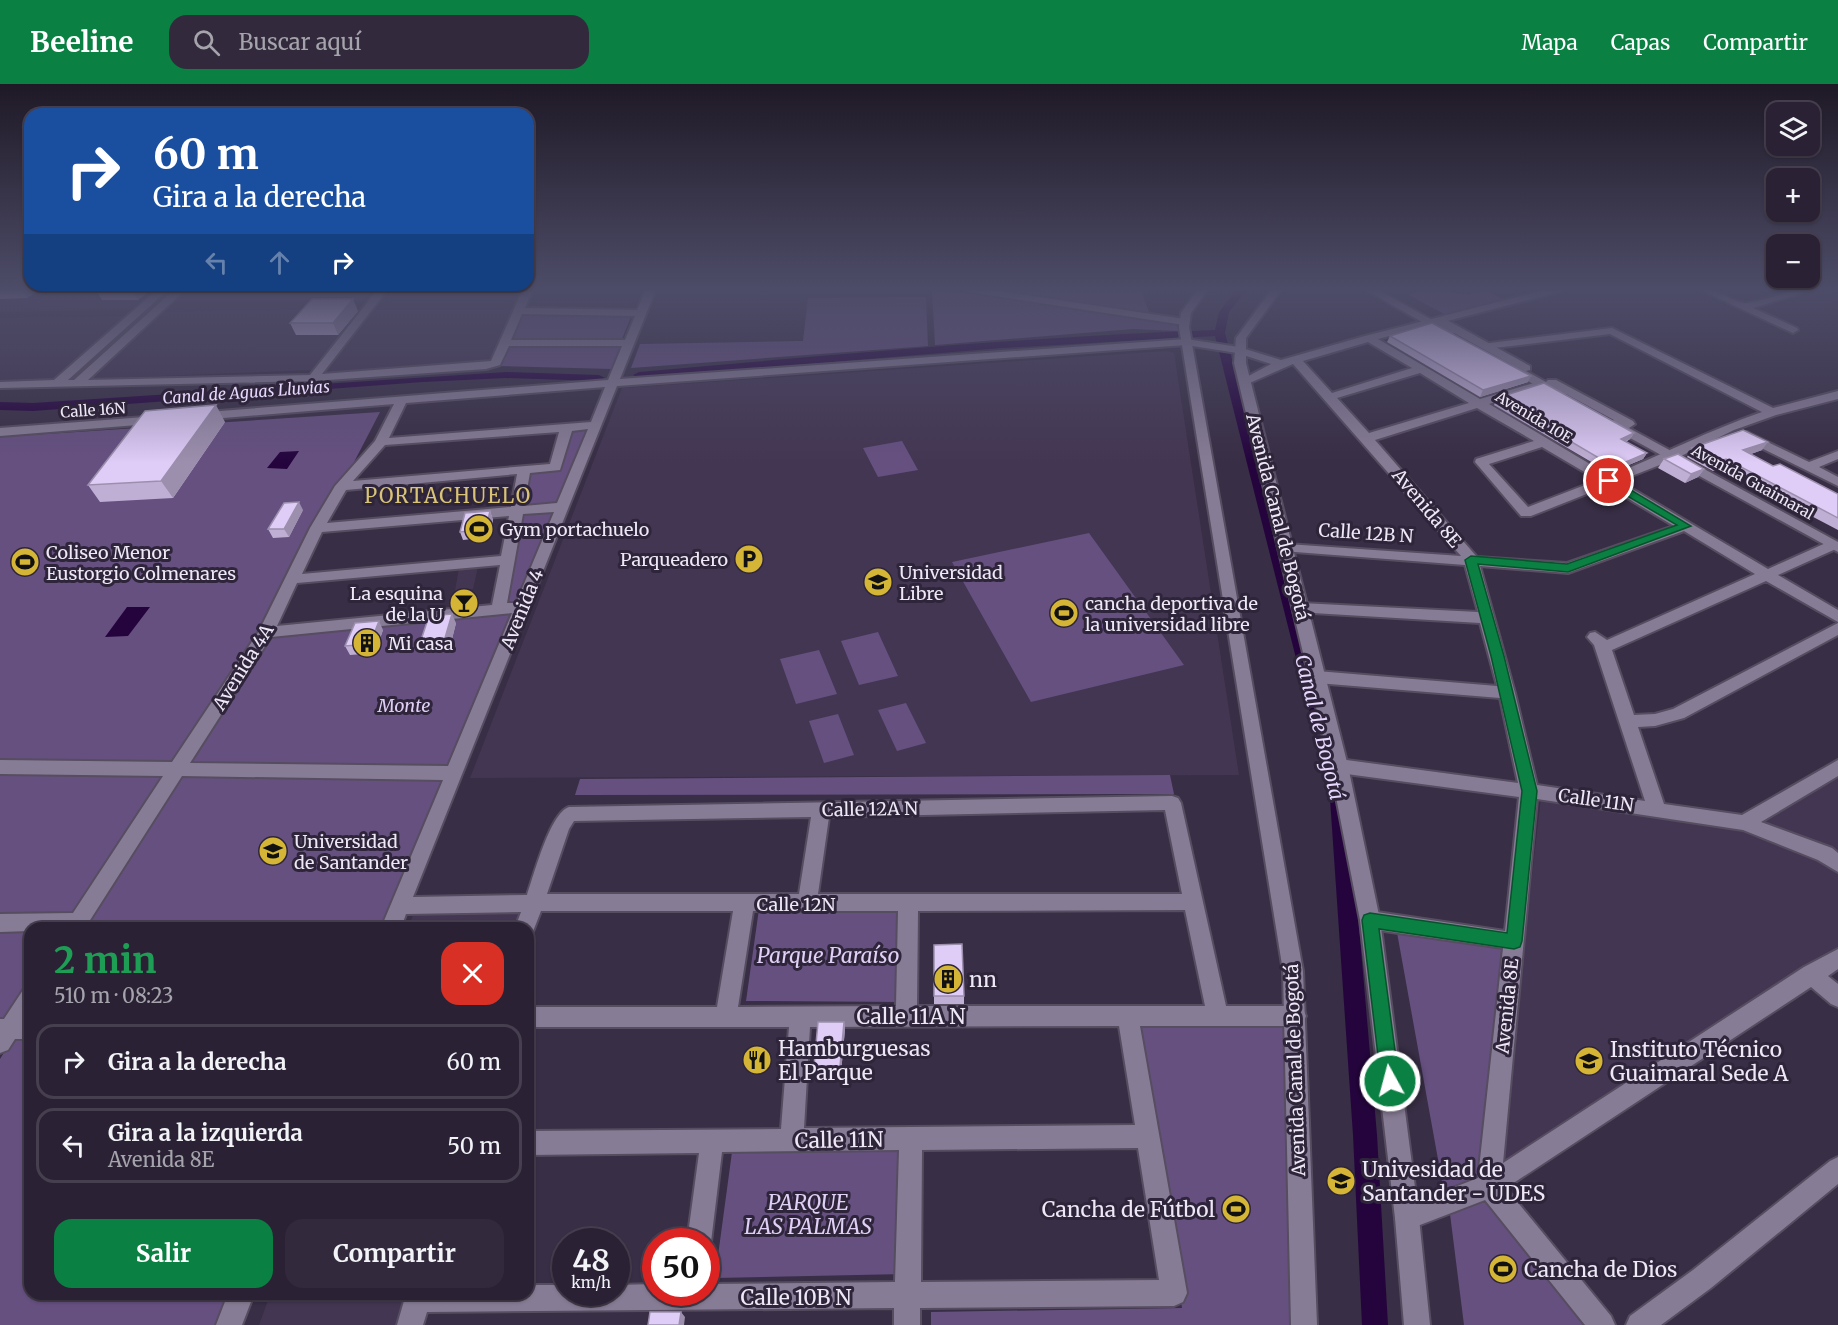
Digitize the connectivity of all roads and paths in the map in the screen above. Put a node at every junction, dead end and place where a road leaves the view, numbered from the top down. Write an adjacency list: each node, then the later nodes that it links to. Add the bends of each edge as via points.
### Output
1 (99, 347): 19 (street)
2 (117, 347): 20 (street)
3 (337, 347): 17 (street)
4 (503, 347): 17 (street, via 496,363 486,366)
5 (628, 347): 21 (street, Avenida 4)
6 (1036, 347): 21 (street, Calle 16N)
7 (1189, 347): 95 (street, Avenida Canal de Bogotá, via 1293,971)
8 (1227, 347): 14 (street, Calle 16N)
9 (1339, 347): 15 (street)
10 (1384, 347): 16 (street, Avenida 10E)
11 (1478, 347): 22 (street, Avenida Guaimaral)
12 (1488, 347): 36 (street, Avenida Guaimaral)
13 (1643, 347): 28 (street)
14 (1234, 349): 15 (street, Calle 16N); 18 (street, Avenida Canal de Bogotá)
15 (1289, 362): 18 (street); 25 (street, Avenida 8E)
16 (1422, 369): 25 (street); 27 (street, Avenida 10E)
17 (313, 378): 20 (street)
18 (1245, 382): 48 (street, Avenida Canal de Bogotá)
19 (58, 383): 20 (street); 23 (street)
20 (77, 383)
21 (614, 383): 26 (street, Calle 16N); 29 (street, Avenida 4)
22 (1541, 384): 27 (street); 36 (street, Avenida Guaimaral)
23 (0, 385)
24 (1838, 395): 28 (street)
25 (1330, 397): 33 (street, Avenida 8E)
26 (401, 401): 32 (street, Calle 16N); 34 (street, Avenida 4A)
27 (1479, 404): 33 (street); 35 (street, Avenida 10E)
28 (1772, 412): 31 (street)
29 (597, 424): 30 (street); 43 (street, Avenida 4)
30 (567, 426): 34 (street); 39 (street, via 555,467)
31 (1730, 428): 36 (street); 38 (street)
32 (0, 432)
33 (1367, 438): 50 (street, Avenida 8E)
34 (381, 442): 42 (street, Avenida 4A)
35 (1544, 442): 40 (street, Avenida 10E); 40 (street, via 1480,462 1526,513)
36 (1676, 454): 40 (street); 47 (street, Avenida Guaimaral)
37 (1838, 455): 38 (street)
38 (1808, 467): 41 (street)
39 (524, 470): 42 (street); 44 (street)
40 (1609, 481): 45 (street, Avenida 10E)
41 (1838, 482)
42 (342, 486): 46 (street, Avenida 4A)
43 (563, 507): 44 (street); 53 (street, Avenida 4)
44 (517, 512): 46 (street); 49 (street)
45 (1686, 526): 50 (street, Calle 12B N, via 1568,568); 51 (street, Avenida 10E)
46 (317, 528): 52 (street, Avenida 4A)
47 (1836, 543): 51 (street)
48 (1287, 548): 50 (street, Calle 12B N); 54 (street, Avenida Canal de Bogotá)
49 (507, 560): 52 (street); 55 (street)
50 (1471, 560): 57 (street, Avenida 8E)
51 (1768, 575): 56 (street, Avenida 10E); 62 (street, via 1599,643)
52 (294, 579): 59 (street, Avenida 4A)
53 (522, 607): 55 (street); 67 (street, Avenida 4)
54 (1301, 608): 57 (street); 60 (street, Avenida Canal de Bogotá)
55 (499, 609): 59 (street)
56 (1838, 617)
57 (1488, 618): 61 (street, Avenida 8E)
58 (1838, 628): 62 (street, via 1678,714)
59 (266, 632): 66 (street, Avenida 4A)
60 (1317, 677): 61 (street); 63 (street, Avenida Canal de Bogotá)
61 (1507, 693): 68 (street, Avenida 8E)
62 (1627, 721): 69 (street)
63 (1339, 766): 68 (street, Calle 11N); 79 (street, Avenida Canal de Bogotá)
64 (0, 767): 66 (street)
65 (1838, 767): 71 (street)
66 (177, 769): 67 (street); 80 (street, Avenida 4A)
67 (454, 773): 78 (street, Avenida 4)
68 (1529, 791): 69 (street, Calle 11N); 85 (street, Avenida 8E)
69 (1657, 809): 71 (street, Calle 11N)
70 (820, 811): 73 (street, Calle 12A N, via 1172,803); 74 (street, Calle 12A N, via 569,814); 77 (street)
71 (1744, 823): 72 (street, Calle 11N, via 1825,854)
72 (1838, 864)
73 (1192, 902): 75 (street, Calle 12N); 94 (street)
74 (532, 903): 76 (street, Calle 12N); 78 (street, Calle 12N); 82 (street)
75 (908, 903): 77 (street, Calle 12N); 92 (street)
76 (744, 904): 77 (street, Calle 12N); 90 (street)
77 (807, 904)
78 (400, 906): 81 (street, Avenida 4)
79 (1370, 920): 85 (street); 105 (street, Avenida Canal de Bogotá)
80 (78, 922)
81 (393, 922)
82 (527, 922)
83 (0, 923): 84 (street)
84 (24, 924)
85 (1514, 941): 104 (street, Avenida 8E)
86 (1838, 958): 87 (street)
87 (1811, 974): 88 (street); 104 (street)
88 (1838, 996)
89 (24, 1008): 97 (street)
90 (726, 1016): 91 (street, Calle 11A N); 96 (street, Calle 11A N)
91 (800, 1016): 92 (street, Calle 11A N); 100 (street)
92 (906, 1016): 93 (street, Calle 11A N)
93 (1128, 1016): 94 (street, Calle 11A N); 98 (street)
94 (1218, 1016): 95 (street, Calle 11A N)
95 (1295, 1016): 116 (street, Avenida Canal de Bogotá)
96 (534, 1017)
97 (10, 1033)
98 (1149, 1137): 99 (street, Calle 11N); 110 (street, Calle 10B N, via 1174,1293)
99 (911, 1139): 100 (street, Calle 11N); 110 (street)
100 (792, 1141): 101 (street, Calle 11N)
101 (712, 1142): 102 (street, Calle 11N); 106 (street)
102 (534, 1143)
103 (1838, 1169): 119 (street)
104 (1489, 1185): 105 (street); 118 (street)
105 (1407, 1218): 117 (street, Avenida Canal de Bogotá)
106 (701, 1228)
107 (642, 1295): 109 (street, Calle 10B N)
108 (720, 1295): 110 (street, Calle 10B N)
109 (534, 1296)
110 (908, 1296): 115 (street)
111 (239, 1300): 113 (street)
112 (418, 1300): 114 (street)
113 (229, 1325)
114 (410, 1325)
115 (907, 1325)
116 (1304, 1325)
117 (1417, 1325)
118 (1602, 1325)
119 (1639, 1325)

